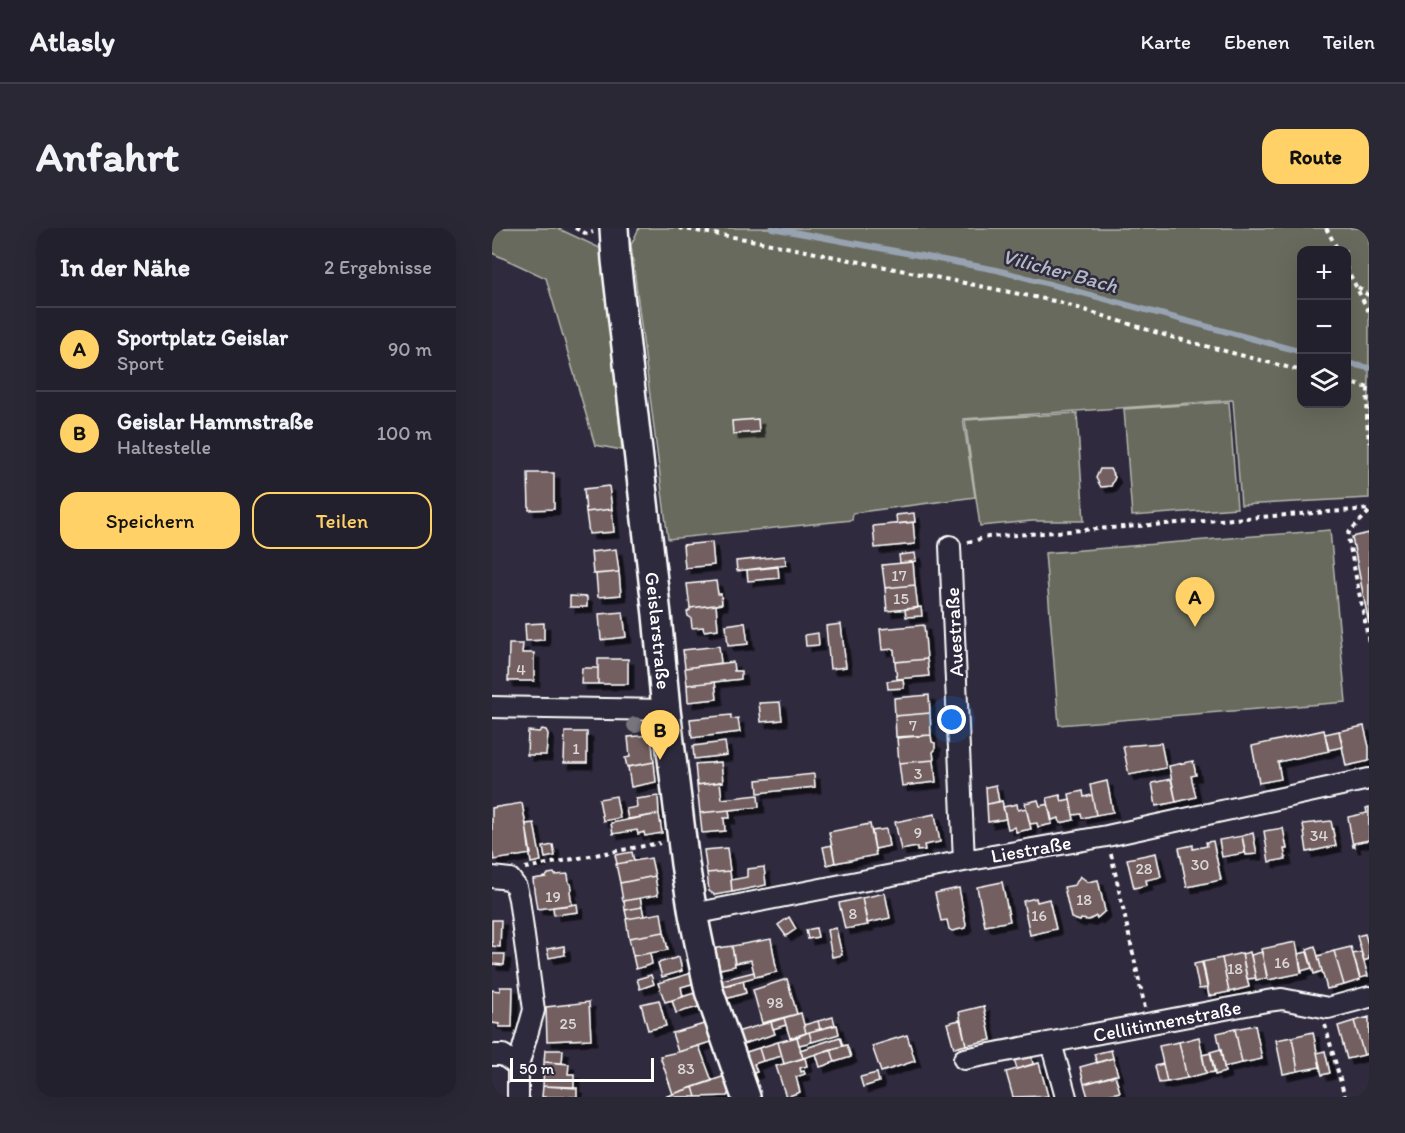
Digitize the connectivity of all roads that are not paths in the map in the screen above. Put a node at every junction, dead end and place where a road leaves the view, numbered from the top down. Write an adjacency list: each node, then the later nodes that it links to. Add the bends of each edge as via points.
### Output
1 (605, 229): 4 (street, Geislarstraße, via 616,260)
2 (950, 546): 6 (street, Auestraße)
3 (492, 707): 4 (street)
4 (666, 710): 8 (street, Geislarstraße)
5 (1369, 779): 6 (street, Liestraße, via 1107,836)
6 (964, 861): 8 (street, Liestraße)
7 (501, 878): 13 (street, via 516,886 534,1010)
8 (693, 914): 15 (street, Geislarstraße, via 709,991)
9 (1369, 997): 10 (street, Cellitinnenstraße, via 1328,1008 1282,999)
10 (1051, 1043): 12 (street, Cellitinnenstraße); 16 (street)
11 (492, 1055): 13 (street, via 503,1055)
12 (964, 1059)
13 (519, 1066): 14 (street)
14 (518, 1097)
15 (746, 1097)
16 (1066, 1097)

